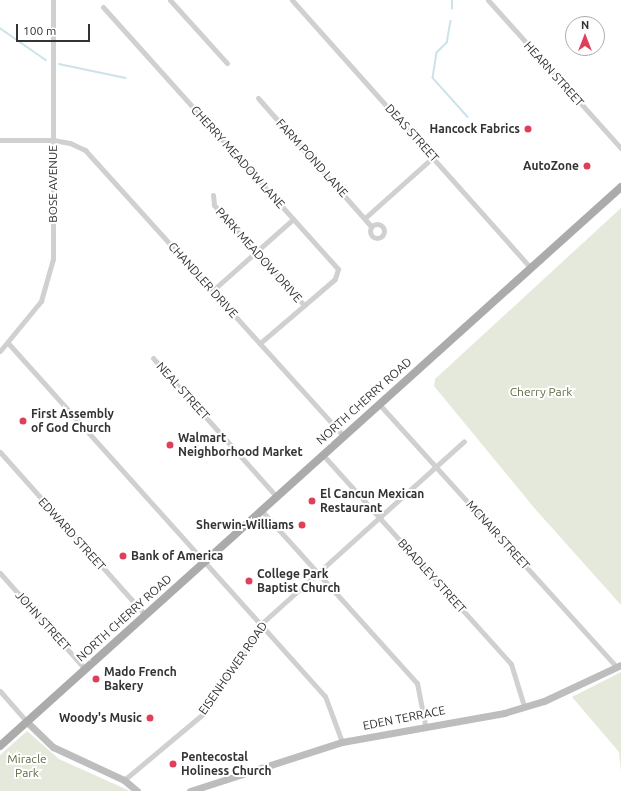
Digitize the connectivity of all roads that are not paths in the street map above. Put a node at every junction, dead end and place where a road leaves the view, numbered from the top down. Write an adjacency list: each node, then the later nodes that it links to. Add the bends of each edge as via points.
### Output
1 (53, 0): 9 (street, BOSE AVENUE)
2 (170, 0): 6 (street)
3 (292, 0): 11 (street, DEAS STREET)
4 (488, 0): 10 (street, HEARN STREET)
5 (103, 7): 15 (street, CHERRY MEADOW LANE)
6 (227, 63)
7 (258, 98): 14 (street, FARM POND LANE)
8 (0, 140): 9 (street, CHANDLER DRIVE)
9 (54, 140): 19 (street, CHANDLER DRIVE, via 70,142 85,150); 21 (street, BOSE AVENUE, via 53,259 48,285 32,316)
10 (621, 148)
11 (433, 157): 14 (street); 18 (street, DEAS STREET)
12 (621, 187): 18 (main road, NORTH CHERRY ROAD)
13 (213, 195): 17 (street, PARK MEADOW DRIVE, via 214,206)
14 (366, 217): 16 (street, FARM POND LANE)
15 (293, 219): 17 (street); 20 (street, CHERRY MEADOW LANE, via 338,273 335,279)
16 (371, 226)
17 (256, 253): 19 (street); 20 (street, PARK MEADOW DRIVE)
18 (531, 268): 25 (main road, NORTH CHERRY ROAD)
19 (212, 291): 22 (street, CHANDLER DRIVE)
20 (304, 305): 22 (street, PARK MEADOW DRIVE)
21 (8, 343): 23 (street, BOSE AVENUE); 34 (street)
22 (260, 343): 26 (street, CHANDLER DRIVE)
23 (0, 351)
24 (153, 358): 31 (street, NEAL STREET)
25 (379, 404): 26 (main road, NORTH CHERRY ROAD); 30 (street, MCNAIR STREET)
26 (343, 436): 29 (main road, NORTH CHERRY ROAD)
27 (464, 441): 30 (street, EISENHOWER ROAD)
28 (0, 452): 37 (street, EDWARD STREET)
29 (323, 455): 31 (main road, NORTH CHERRY ROAD); 33 (street, BRADLEY STREET)
30 (436, 466): 33 (street, EISENHOWER ROAD); 39 (street, MCNAIR STREET)
31 (276, 496): 32 (main road, NORTH CHERRY ROAD)
32 (261, 510): 34 (main road, NORTH CHERRY ROAD); 35 (street)
33 (379, 517): 35 (street, EISENHOWER ROAD); 42 (street, BRADLEY STREET, via 511,664)
34 (204, 561): 37 (main road, NORTH CHERRY ROAD); 38 (street)
35 (318, 572): 38 (street, EISENHOWER ROAD); 44 (street, via 417,682)
36 (0, 573): 40 (street, JOHN STREET)
37 (145, 615): 40 (main road, NORTH CHERRY ROAD)
38 (261, 624): 45 (street, via 325,696); 47 (street, EISENHOWER ROAD, via 204,713)
39 (619, 666): 42 (street, EDEN TERRACE, via 563,694)
40 (85, 669): 43 (main road, NORTH CHERRY ROAD)
41 (0, 691): 43 (street)
42 (524, 706): 44 (street, EDEN TERRACE, via 504,713)
43 (27, 722): 46 (main road, NORTH CHERRY ROAD); 47 (street, via 53,747)
44 (425, 724): 45 (street, EDEN TERRACE)
45 (342, 742): 49 (street, EDEN TERRACE)
46 (0, 746)
47 (124, 780): 48 (street)
48 (138, 791)
49 (190, 791)

